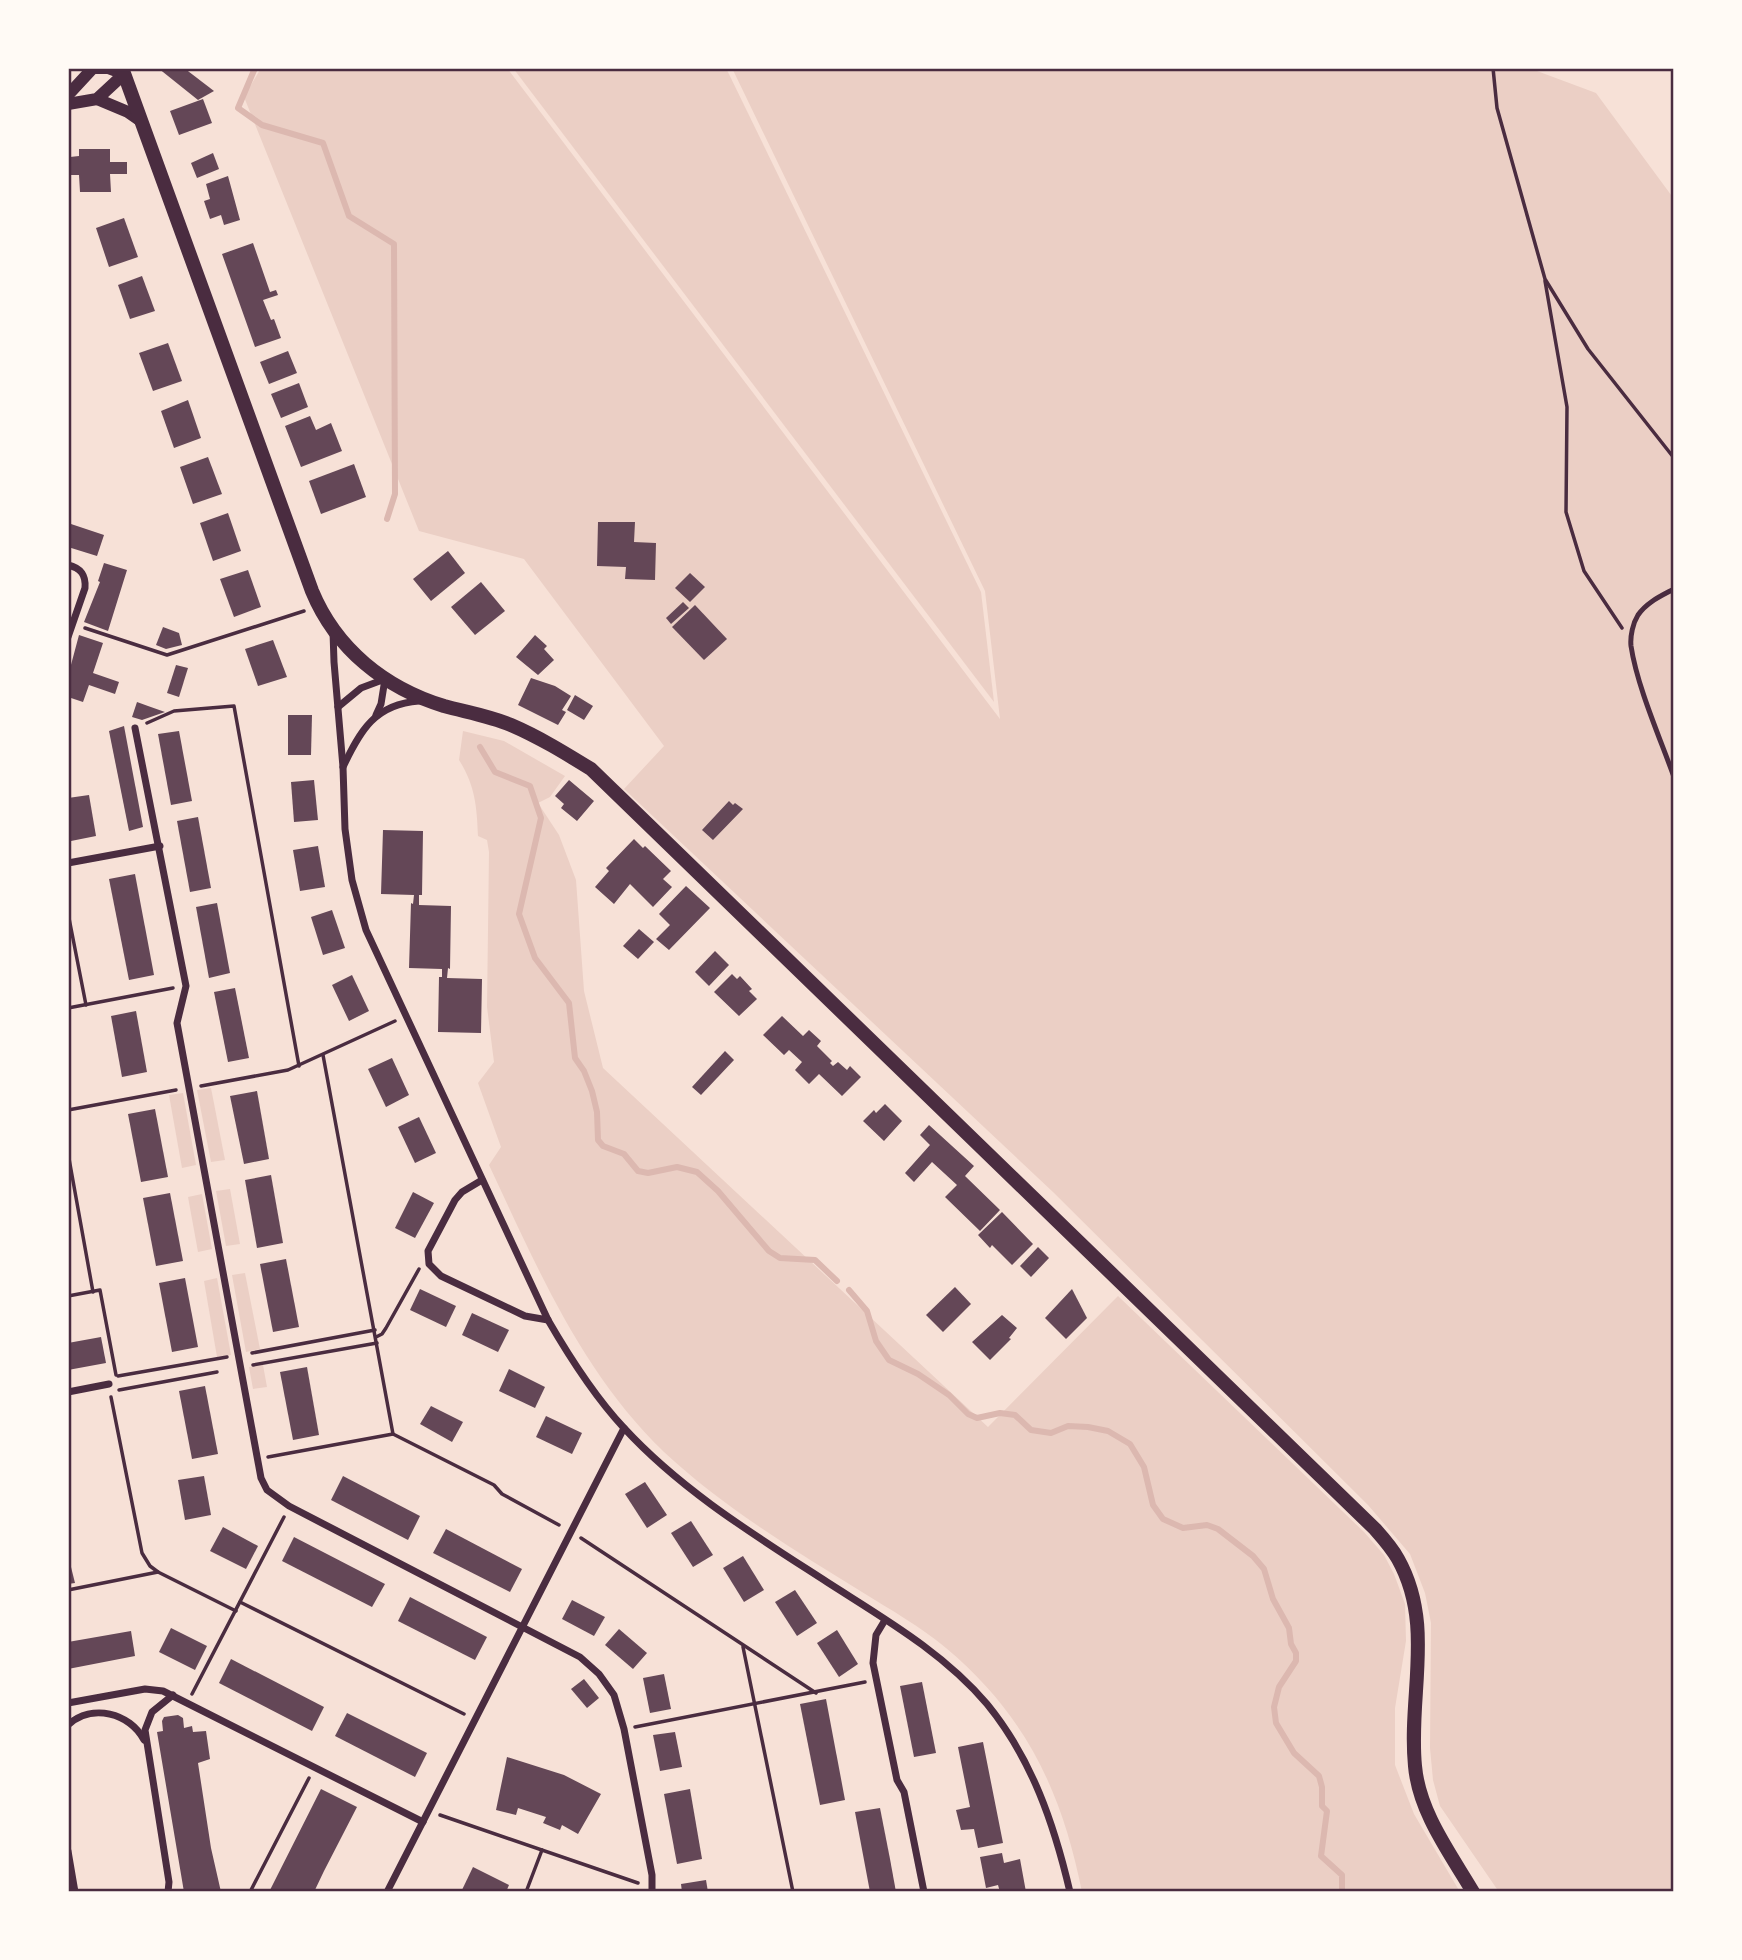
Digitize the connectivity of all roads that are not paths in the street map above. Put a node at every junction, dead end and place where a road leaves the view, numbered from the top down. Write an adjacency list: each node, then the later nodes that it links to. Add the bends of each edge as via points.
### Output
1 (93, 68): 2 (street); 3 (street)
2 (123, 71): 4 (street); 6 (main road)
3 (68, 94)
4 (97, 99): 5 (street); 6 (street)
5 (68, 104)
6 (141, 121): 9 (main road, via 318,606)
7 (68, 565): 10 (street, via 77,567 85,580)
8 (1674, 589): 17 (lane, via 1646,606 1631,635 1639,678)
9 (333, 631): 11 (main road); 13 (street)
10 (68, 637)
11 (385, 680): 12 (main road); 13 (street, via 360,688); 14 (street)
12 (428, 700): 14 (street, via 407,702); 39 (main road, via 509,724 591,769 1375,1529 1398,1558 1417,1618 1415,1767 1422,1797)
13 (338, 707): 16 (street)
14 (375, 716): 16 (street, via 360,733)
15 (135, 728): 18 (street)
16 (343, 767): 20 (street, via 347,850 366,930)
17 (1674, 777)
18 (160, 846): 19 (street); 26 (street, via 186,986 177,1023 261,1478 267,1490 289,1506)
19 (68, 863)
20 (482, 1180): 21 (street); 21 (street, via 455,1200 428,1251 429,1263 441,1276 525,1316)
21 (548, 1320): 24 (street, via 569,1356)
22 (109, 1384): 23 (street)
23 (68, 1392)
24 (624, 1428): 25 (street, via 710,1504); 26 (street)
25 (885, 1620): 37 (street, via 874,1642 873,1663); 38 (street, via 950,1667 1004,1728 1043,1798)
26 (522, 1626): 31 (street); 33 (street, via 580,1657 614,1695)
27 (173, 1695): 28 (street, via 145,1689); 30 (street, via 148,1721); 31 (street)
28 (68, 1703)
29 (68, 1725): 30 (street, via 86,1714 112,1714 137,1729)
30 (146, 1744): 35 (street)
31 (423, 1822): 36 (street)
32 (68, 1851): 34 (street)
33 (652, 1890)
34 (75, 1892)
35 (169, 1892)
36 (387, 1892)
37 (923, 1892)
38 (1070, 1892)
39 (1473, 1892)

